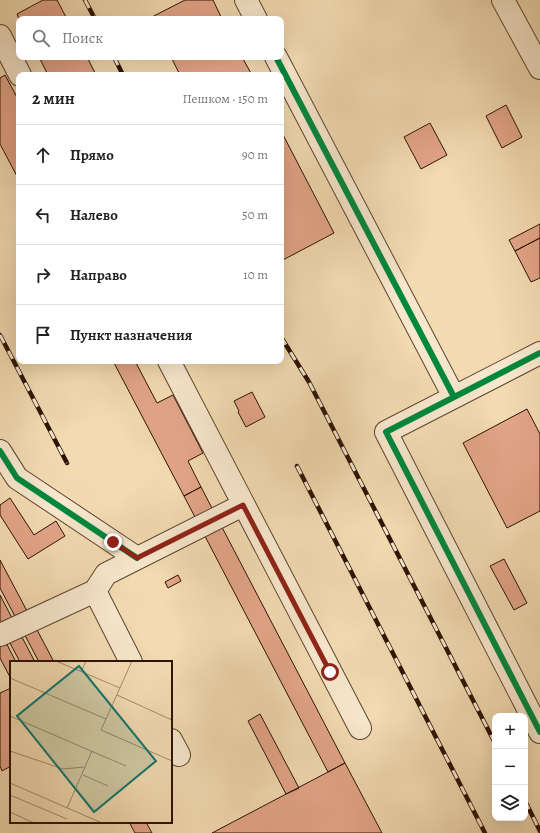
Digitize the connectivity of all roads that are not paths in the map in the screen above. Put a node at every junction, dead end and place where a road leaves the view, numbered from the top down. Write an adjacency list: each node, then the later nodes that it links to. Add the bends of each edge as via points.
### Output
1 (246, 0): 3 (street)
2 (504, 0): 5 (street)
3 (254, 16)
4 (0, 36): 8 (street)
5 (533, 38): 7 (street)
6 (278, 60): 10 (street)
7 (540, 68)
8 (18, 72)
9 (284, 72): 13 (street)
10 (284, 72)
11 (540, 353): 13 (street)
12 (171, 364): 15 (street)
13 (454, 397): 21 (street, via 386,432)
14 (0, 451): 16 (street, via 17,478)
15 (243, 505): 16 (street); 20 (street)
16 (137, 558): 17 (street, via 106,574)
17 (95, 591): 18 (street); 19 (street)
18 (0, 635)
19 (130, 661)
20 (360, 728)
21 (540, 732)

